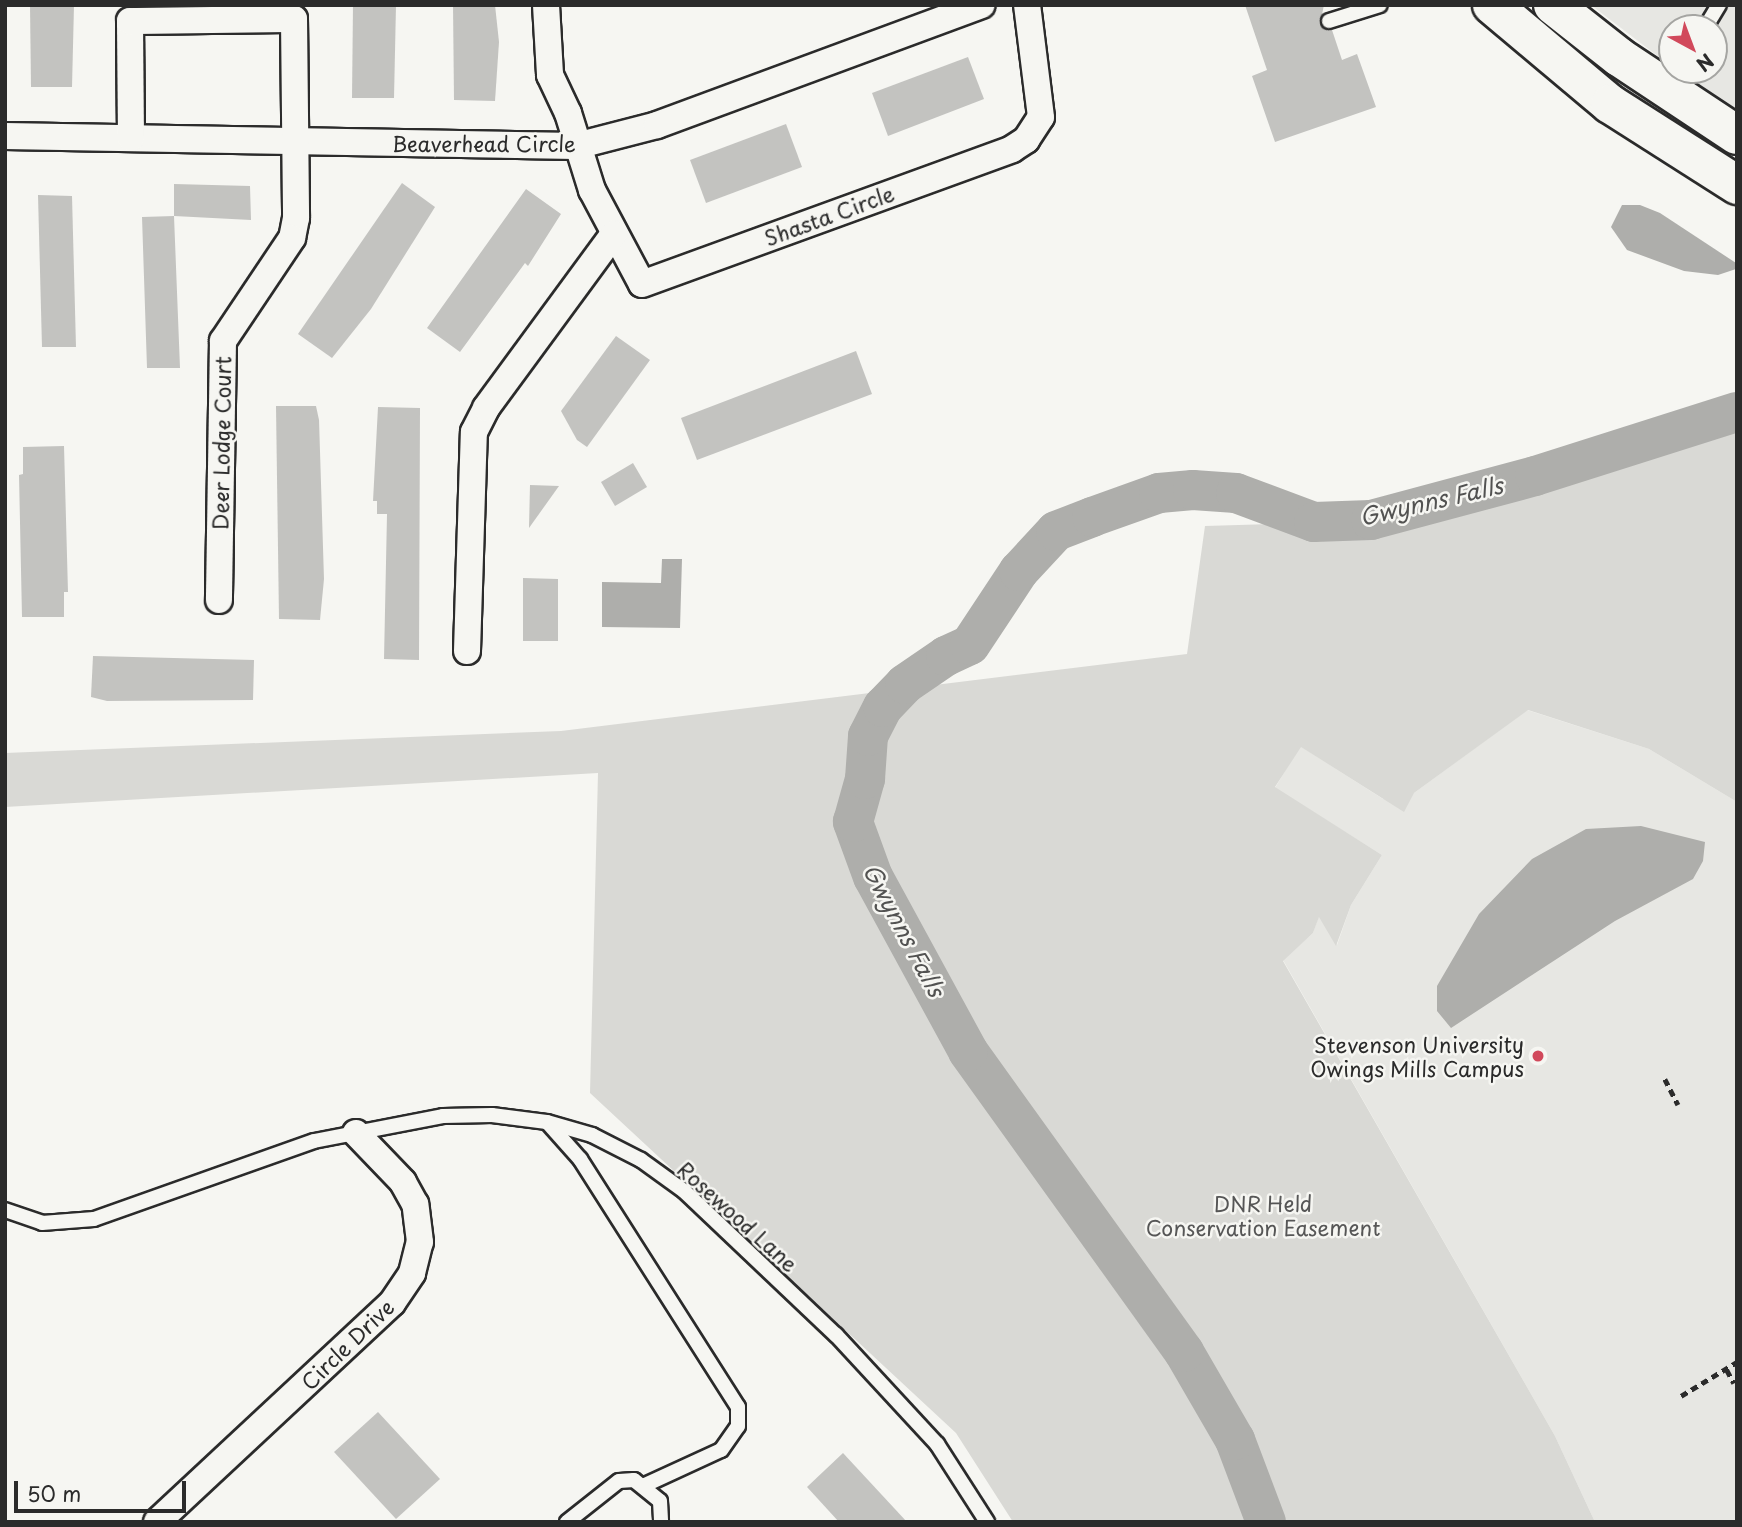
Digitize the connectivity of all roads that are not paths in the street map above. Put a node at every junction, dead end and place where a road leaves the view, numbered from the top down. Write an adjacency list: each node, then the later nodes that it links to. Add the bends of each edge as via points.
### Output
1 (546, 5): 12 (street, Shasta Circle, via 550,75 568,113)
2 (981, 5): 12 (street, Beaverhead Circle, via 657,125)
3 (1027, 5): 14 (street, Shasta Circle, via 1041,117 1026,141 1013,149 642,284)
4 (1380, 5): 7 (lane)
5 (1492, 5): 13 (main road, via 1590,90)
6 (1553, 5): 8 (main road, via 1619,57)
7 (1329, 21)
8 (1737, 135)
9 (5, 136): 10 (street, Beaverhead Circle)
10 (131, 138): 11 (street, Beaverhead Circle); 11 (street, Deer Lodge Court, via 130,21 294,19)
11 (295, 141): 12 (street, Beaverhead Circle); 15 (street, Deer Lodge Court, via 292,237 223,341)
12 (576, 146): 14 (street, Shasta Circle)
13 (1737, 185)
14 (614, 234): 16 (street, via 486,408 474,432)
15 (219, 600)
16 (467, 651)
17 (547, 1122): 18 (lane, Rosewood Lane, via 492,1115 443,1116); 20 (lane, via 580,1159 738,1407 738,1426 722,1450); 24 (lane, Rosewood Lane, via 592,1135 641,1160 684,1191 889,1391 937,1444)
18 (356, 1133): 19 (lane, Rosewood Lane, via 246,1161 159,1198 94,1219 42,1223); 21 (street, Circle Drive, via 403,1182 415,1204 421,1242 412,1273 392,1303)
19 (5, 1210)
20 (645, 1485): 22 (lane, via 619,1480); 23 (lane, via 660,1501)
21 (157, 1522)
22 (567, 1522)
23 (661, 1522)
24 (987, 1522)

